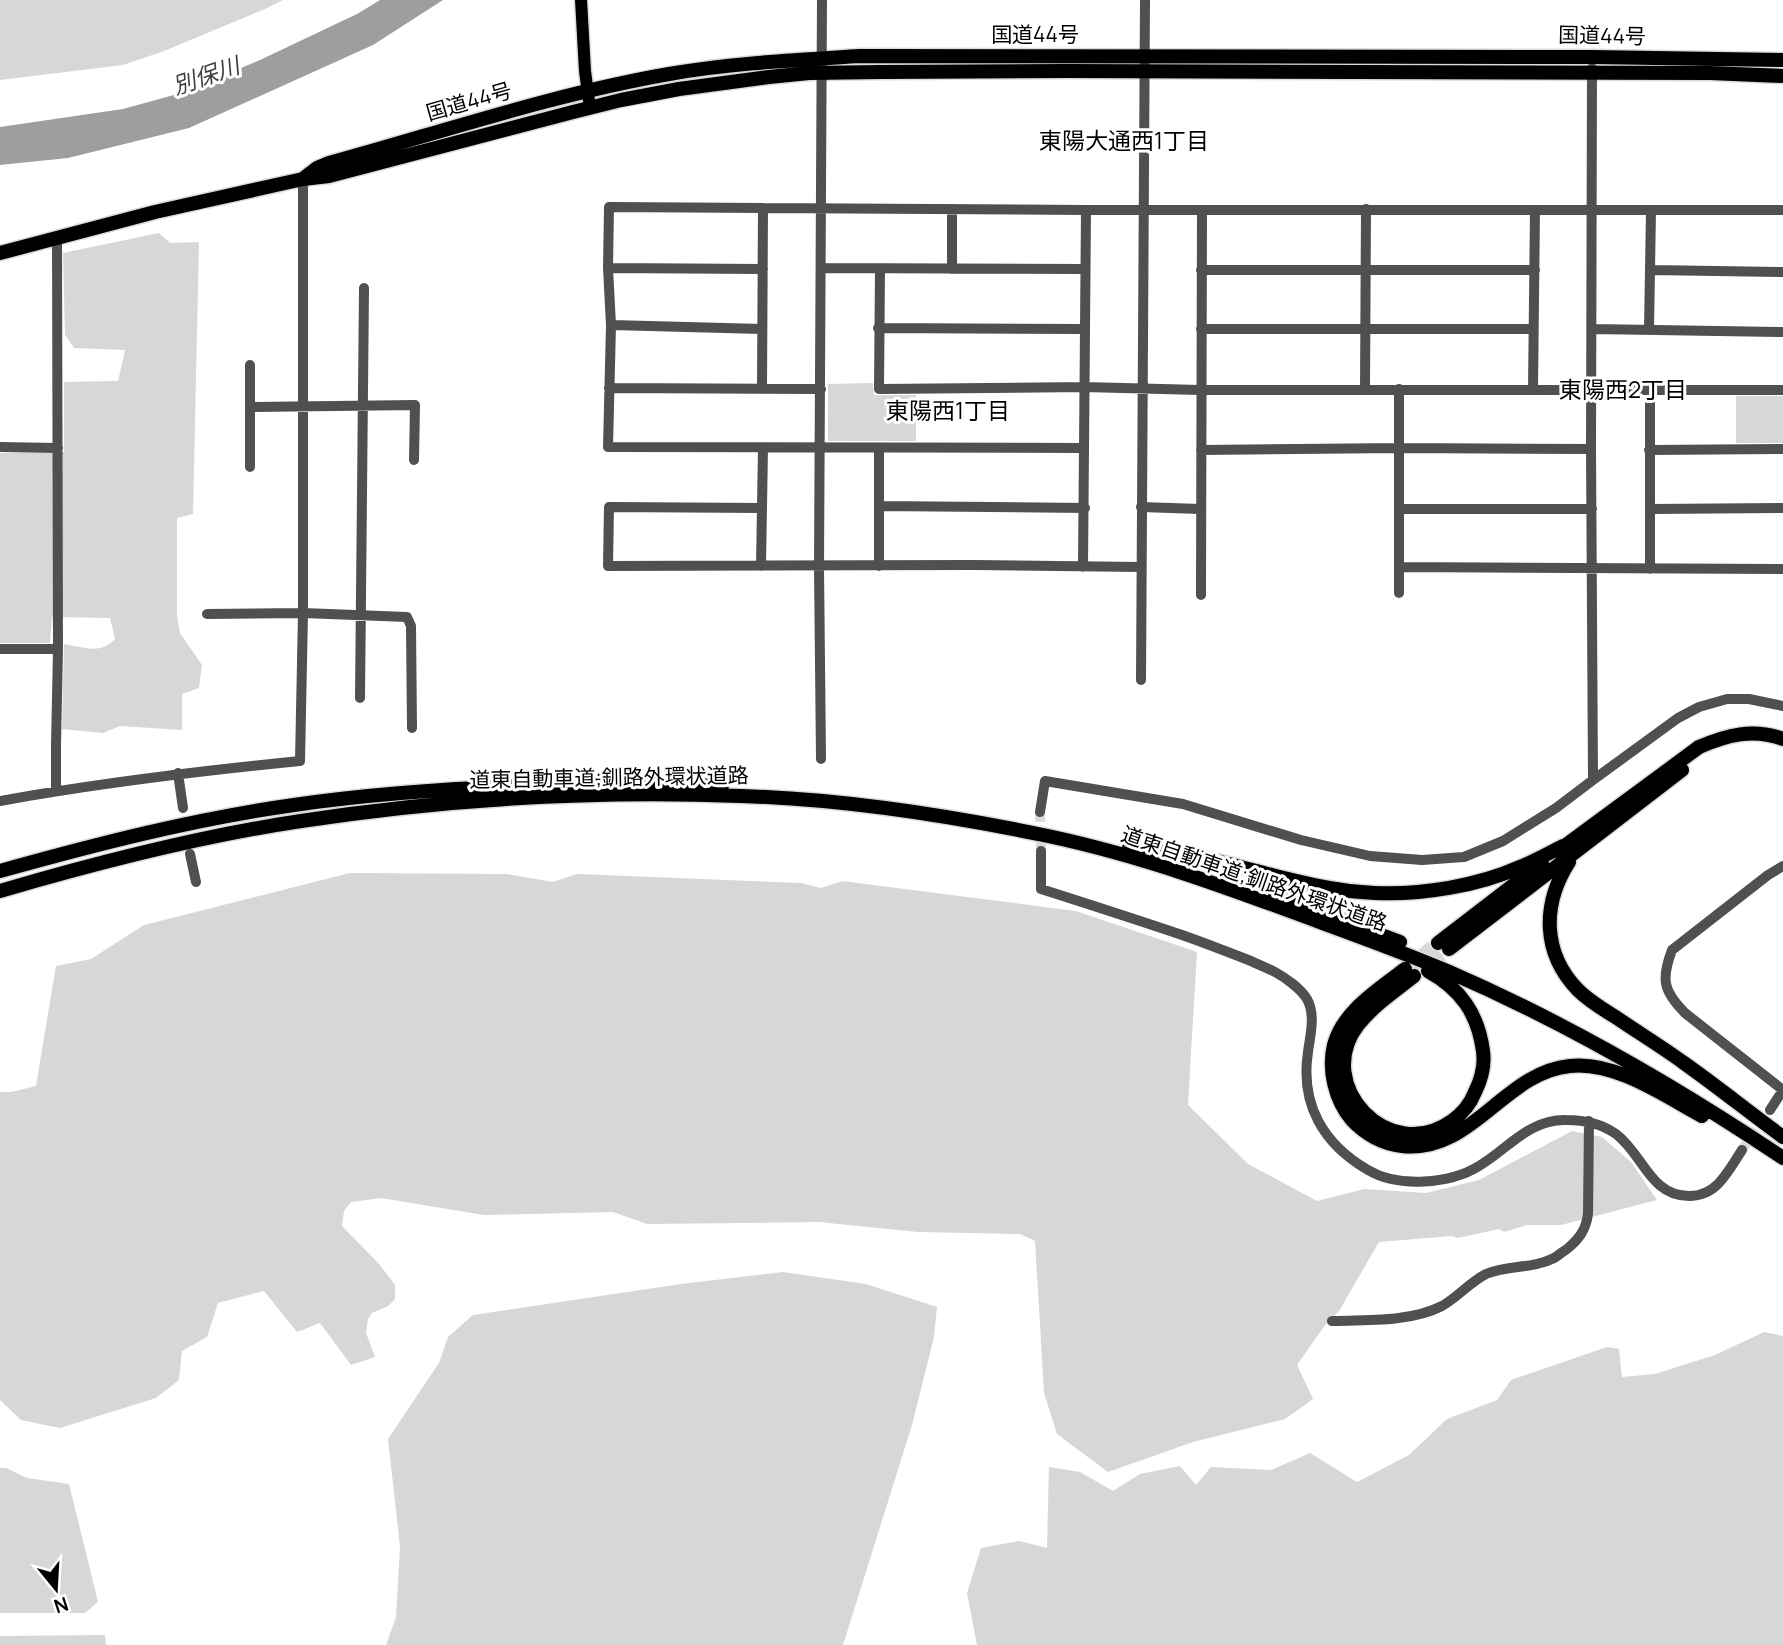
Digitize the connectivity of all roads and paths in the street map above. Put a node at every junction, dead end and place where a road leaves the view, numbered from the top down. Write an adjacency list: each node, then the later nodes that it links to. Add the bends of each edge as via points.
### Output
1 (581, 0): 11 (main road)
2 (822, 0): 5 (street)
3 (1145, 0): 7 (street)
4 (1592, 57): 6 (highway, 国道44号); 7 (highway, 国道44号); 9 (street)
5 (822, 58): 7 (highway, 国道44号); 8 (street); 11 (highway, 国道44号, via 670,74)
6 (1783, 60)
7 (1144, 64): 8 (highway, 国道44号); 9 (highway, 国道44号); 19 (street)
8 (822, 73): 12 (highway, 国道44号, via 679,89); 15 (street)
9 (1592, 74): 10 (highway, 国道44号); 22 (street)
10 (1783, 76)
11 (587, 92): 12 (main road); 13 (highway, 国道44号, via 329,163)
12 (590, 108): 13 (highway, 国道44号, via 329,176)
13 (303, 178): 25 (highway, 国道44号); 63 (street)
14 (763, 208): 15 (street); 27 (street, via 609,207); 29 (street)
15 (820, 209): 16 (street); 28 (street)
16 (952, 209): 18 (street); 31 (street)
17 (1366, 209): 20 (street); 21 (street); 36 (street)
18 (1086, 210): 19 (street); 32 (street)
19 (1143, 210): 20 (street); 53 (street)
20 (1202, 210): 33 (street)
21 (1535, 210): 22 (street); 34 (street)
22 (1592, 210): 23 (street); 45 (street)
23 (1651, 210): 24 (street); 35 (street)
24 (1783, 211)
25 (57, 237): 26 (highway, 国道44号); 66 (street)
26 (0, 253)
27 (608, 268): 29 (street); 39 (street)
28 (821, 268): 30 (street); 54 (street)
29 (763, 269): 41 (street)
30 (880, 269): 31 (street); 40 (street)
31 (952, 269): 32 (street)
32 (1085, 269): 42 (street)
33 (1200, 270): 36 (street); 43 (street)
34 (1535, 270): 36 (street); 44 (street)
35 (1651, 270): 37 (street); 47 (street)
36 (1365, 271): 46 (street)
37 (1783, 272)
38 (364, 288): 62 (street)
39 (611, 325): 41 (street); 51 (street)
40 (878, 328): 42 (street); 50 (street, via 879,389)
41 (762, 329): 52 (street)
42 (1084, 329): 50 (street)
43 (1201, 329): 46 (street); 58 (street)
44 (1533, 329): 46 (street); 57 (street)
45 (1592, 329): 47 (street); 59 (street)
46 (1366, 330): 55 (street)
47 (1649, 330): 48 (street)
48 (1783, 332)
49 (250, 365): 64 (street)
50 (1084, 387): 53 (street); 70 (street)
51 (608, 388): 52 (street); 67 (street, via 608,447)
52 (762, 388): 54 (street)
53 (1143, 388): 58 (street); 79 (street)
54 (821, 389): 68 (street)
55 (1365, 389): 56 (street); 58 (street)
56 (1399, 389): 57 (street); 71 (street)
57 (1533, 389): 59 (street)
58 (1200, 390): 74 (street)
59 (1592, 390): 60 (street); 72 (street)
60 (1650, 390): 61 (street); 75 (street)
61 (1783, 390)
62 (362, 405): 63 (street); 76 (street, via 415,405); 100 (street)
63 (303, 406): 64 (street); 98 (street)
64 (250, 407): 77 (street)
65 (0, 447): 66 (street)
66 (58, 448): 102 (street)
67 (763, 448): 68 (street); 80 (street)
68 (820, 448): 69 (street); 89 (street)
69 (879, 448): 70 (street); 78 (street)
70 (1084, 448): 81 (street)
71 (1400, 448): 72 (street); 74 (street); 84 (street)
72 (1591, 449): 85 (street)
73 (1783, 449): 75 (street)
74 (1201, 450): 83 (street)
75 (1649, 450): 86 (street)
76 (414, 460)
77 (250, 467)
78 (879, 506): 81 (street); 88 (street)
79 (1141, 507): 83 (street); 91 (street)
80 (762, 508): 87 (street); 87 (street, via 609,507 608,566)
81 (1085, 508): 90 (street)
82 (1783, 508): 86 (street)
83 (1200, 509): 97 (street)
84 (1399, 509): 85 (street); 92 (street)
85 (1592, 509): 93 (street)
86 (1651, 509): 94 (street)
87 (761, 566): 89 (street)
88 (879, 566): 89 (street); 90 (street)
89 (819, 567): 109 (street)
90 (1083, 568): 91 (street)
91 (1141, 568): 103 (street)
92 (1400, 568): 93 (street); 96 (street)
93 (1591, 569): 94 (street); 111 (street)
94 (1650, 569): 95 (street)
95 (1783, 569)
96 (1399, 593)
97 (1201, 595)
98 (303, 613): 99 (street); 100 (street); 110 (street, via 300,761)
99 (207, 614)
100 (360, 616): 104 (street); 106 (street, via 407,617 411,626)
101 (0, 649): 102 (street)
102 (58, 649): 112 (street)
103 (1141, 680)
104 (360, 698)
105 (1783, 706): 111 (street, via 1727,699 1699,707)
106 (412, 728)
107 (1783, 740): 117 (highway, via 1742,733 1699,747)
108 (1783, 747): 117 (highway, via 1743,739 1702,755)
109 (821, 759)
110 (178, 773): 112 (street); 114 (street)
111 (1592, 780): 115 (street, via 1503,841 1464,857 1422,860 1370,856 1183,804 1045,781)
112 (56, 791): 113 (street)
113 (0, 801)
114 (183, 808)
115 (1040, 812)
116 (1129, 848): 117 (highway, via 1201,858 1350,892 1389,894 1491,878); 121 (highway, 道東自動車道;釧路外環状道路, via 998,818 813,792 664,784 505,786 294,805 191,823); 125 (highway, 道東自動車道;釧路外環状道路)
117 (1570, 849): 125 (highway); 129 (highway, via 1554,890 1549,929 1567,977 1579,991)
118 (1041, 851): 128 (street, via 1041,889 1218,947 1275,972 1295,987 1307,1000 1312,1017 1305,1068 1315,1116 1348,1158 1372,1173 1399,1182 1452,1178 1478,1167 1527,1130 1563,1120)
119 (190, 854): 122 (street)
120 (1783, 866): 126 (street, via 1672,950 1665,978 1667,991 1685,1013)
121 (0, 871)
122 (196, 883)
123 (0, 891): 124 (highway, 道東自動車道;釧路外環状道路, via 194,841 407,807 587,795 744,796 891,809 1050,836 1222,886)
124 (1382, 945): 125 (highway, 道東自動車道;釧路外環状道路); 132 (highway, via 1441,978 1455,991 1476,1020 1484,1055 1471,1103 1459,1115 1429,1133 1392,1132 1364,1112 1350,1092 1344,1067 1357,1026 1410,972 1370,996 1347,1018 1332,1052 1334,1082 1344,1109 1378,1139 1410,1147 1448,1139 1528,1079 1549,1070 1587,1066 1639,1082)
125 (1435, 952): 130 (highway, 道東自動車道;釧路外環状道路, via 1568,1019); 132 (highway, 道東自動車道;釧路外環状道路, via 1507,998 1691,1099)
126 (1783, 1090): 127 (street)
127 (1770, 1111)
128 (1589, 1121): 131 (street, via 1615,1133 1664,1190 1681,1196 1704,1194 1718,1184); 133 (street, via 1588,1214 1577,1241 1553,1259 1487,1274 1427,1312)
129 (1783, 1137)
130 (1783, 1149)
131 (1742, 1150)
132 (1783, 1159)
133 (1332, 1321)

